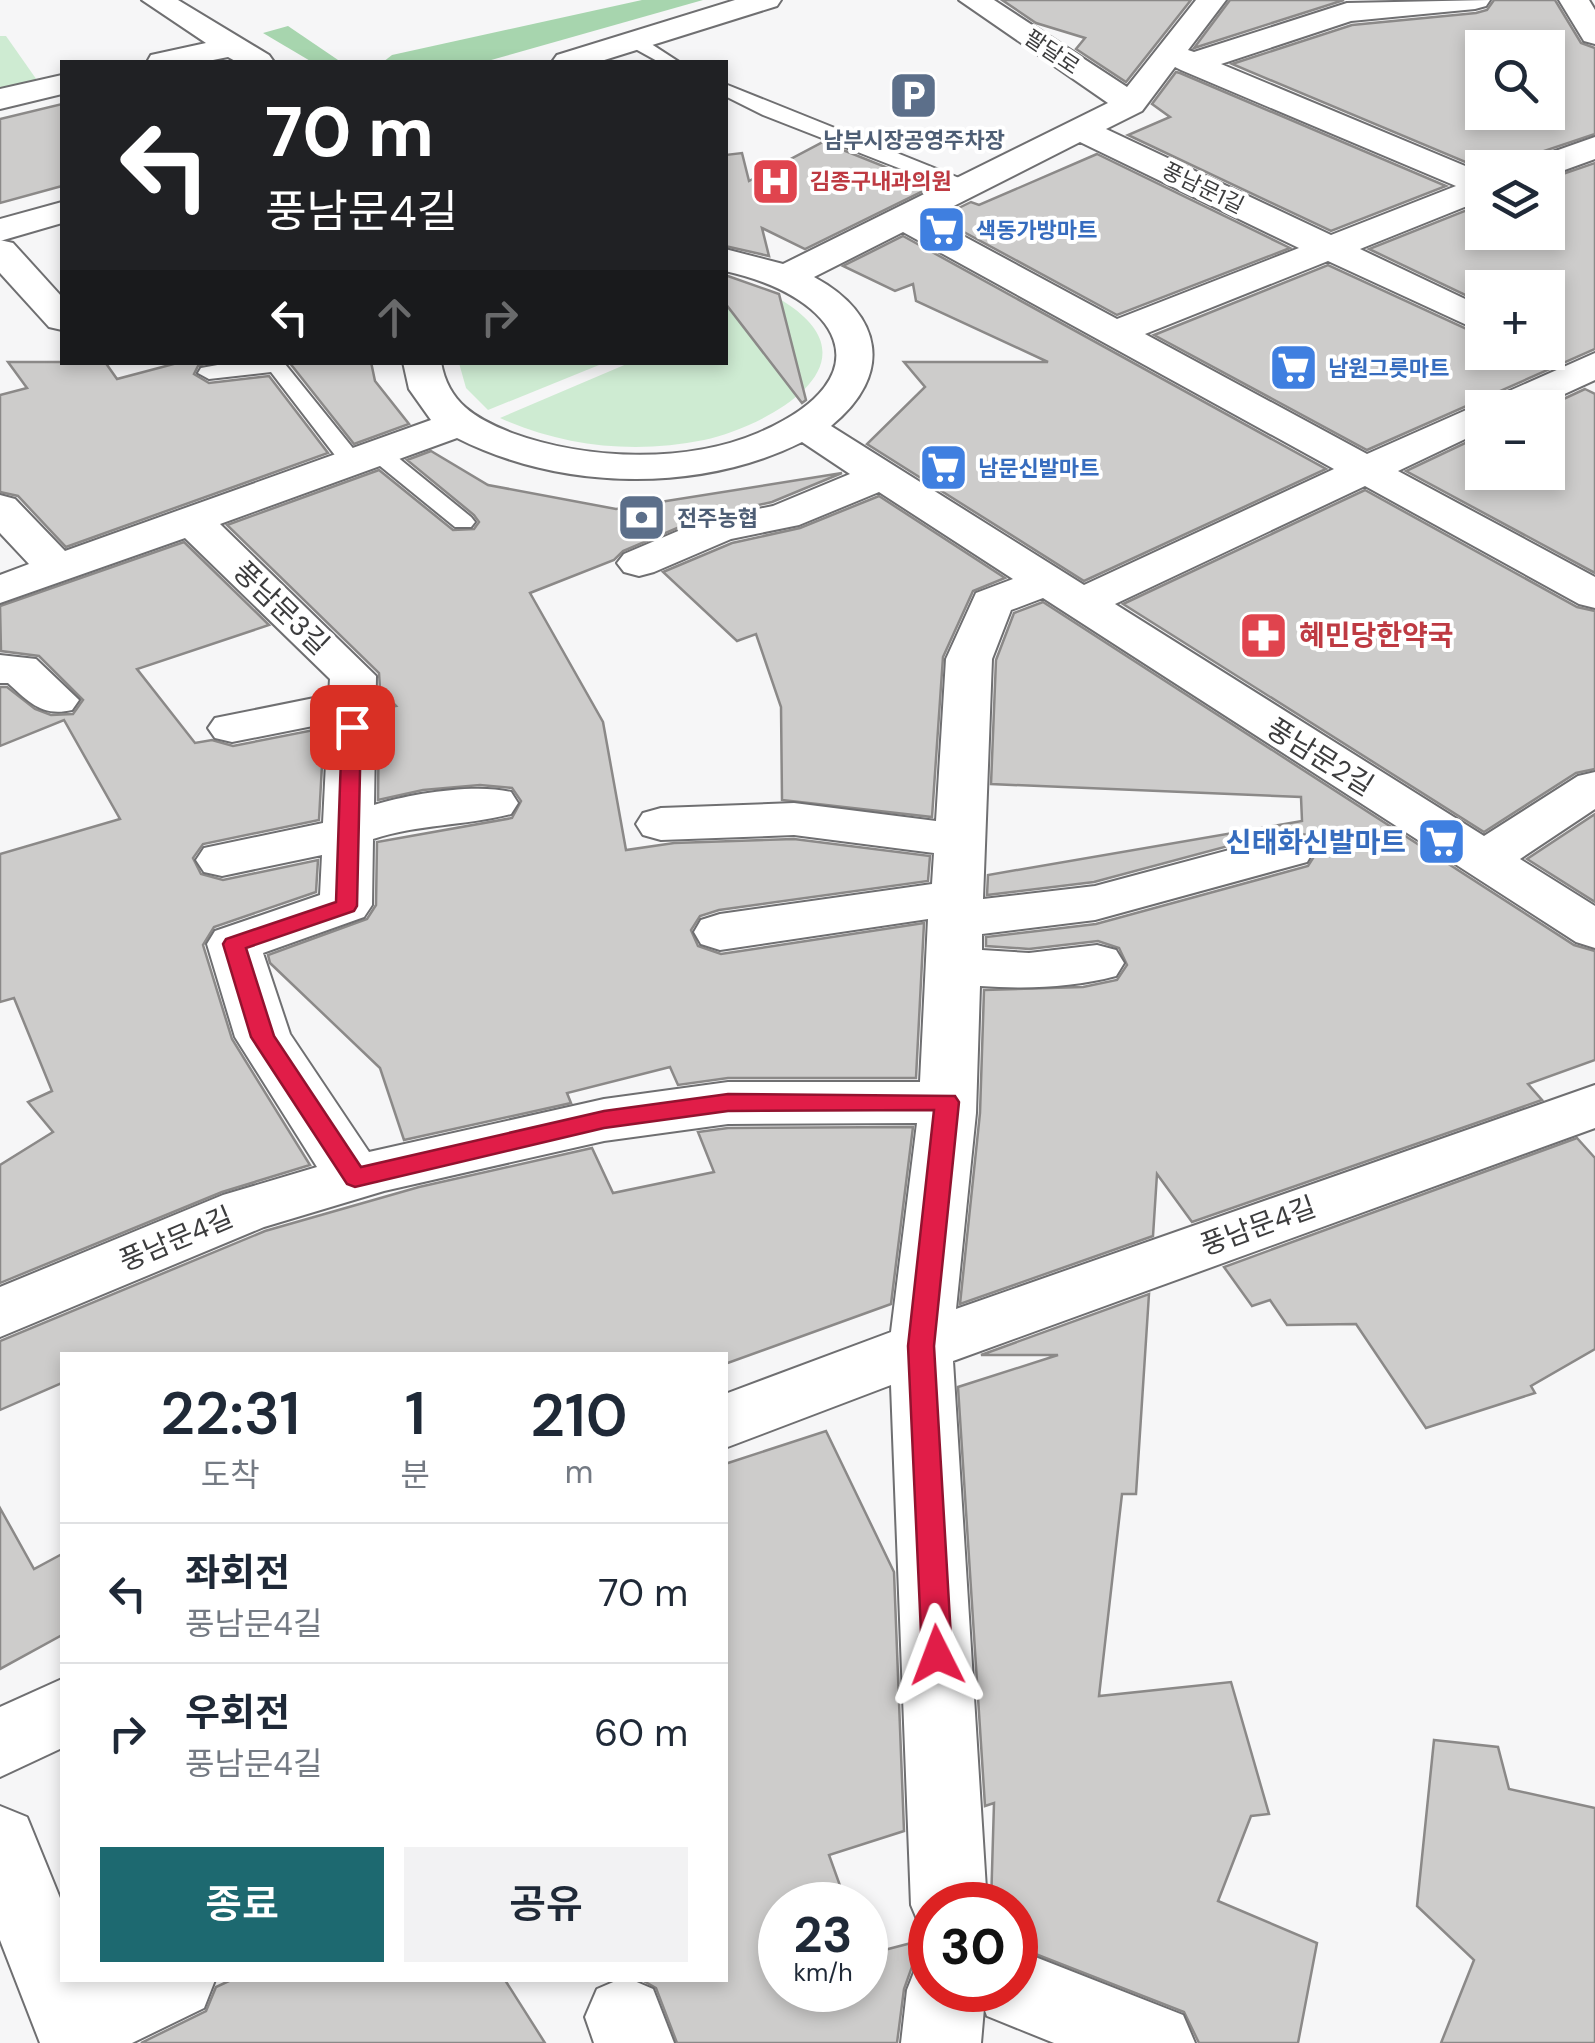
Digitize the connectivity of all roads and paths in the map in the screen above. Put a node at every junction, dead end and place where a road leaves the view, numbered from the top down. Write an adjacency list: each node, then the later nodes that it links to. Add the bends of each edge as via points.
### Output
1 (157, 0): 9 (street)
2 (766, 0): 8 (street)
3 (974, 0): 17 (street, 팔달로)
4 (1211, 0): 10 (street)
5 (1475, 0): 10 (street, via 1348,12)
6 (1574, 0): 7 (street)
7 (1595, 35)
8 (636, 42): 12 (street); 13 (lane)
9 (245, 54): 11 (street)
10 (1182, 58): 17 (street); 21 (street)
11 (183, 60)
12 (575, 60)
13 (667, 60)
14 (60, 85): 16 (street)
15 (728, 90): 22 (lane)
16 (0, 100)
17 (1131, 104): 18 (street)
18 (1081, 130): 22 (street); 27 (street, 풍남문1길)
19 (1595, 147): 20 (street)
20 (1565, 158)
21 (1465, 180)
22 (967, 188): 25 (street)
23 (1465, 193): 27 (street)
24 (60, 213): 26 (street)
25 (905, 219): 30 (street); 33 (street)
26 (0, 230)
27 (1326, 246): 31 (street, 풍남문1길); 33 (street)
28 (0, 251): 32 (street)
29 (728, 261): 30 (street)
30 (786, 277): 43 (street, via 839,312 853,333 857,356 843,390)
31 (1465, 313)
32 (60, 317)
33 (1115, 333): 45 (street)
34 (1565, 358): 38 (street)
35 (257, 365): 39 (lane)
36 (267, 365): 44 (lane, via 278,368)
37 (422, 365): 41 (street, via 424,387)
38 (1590, 367): 40 (street)
39 (209, 373)
40 (1540, 390)
41 (457, 424): 43 (street, via 514,450 588,464 670,464 746,449); 44 (street)
42 (1465, 424): 45 (street)
43 (804, 426): 46 (street, 풍남문2길)
44 (364, 457): 48 (street); 49 (lane)
45 (1367, 469): 53 (street); 54 (street)
46 (881, 476): 50 (street); 53 (street, 풍남문2길)
47 (0, 508): 51 (street)
48 (190, 520): 51 (street); 57 (street, 풍남문3길, via 352,676)
49 (463, 522)
50 (639, 563)
51 (58, 569): 52 (street)
52 (0, 590)
53 (1062, 593): 63 (street, via 992,602 969,659); 66 (street, 풍남문2길)
54 (1595, 595)
55 (0, 668): 56 (street, via 20,669)
56 (55, 700)
57 (352, 704): 58 (street); 62 (street, 풍남문3길)
58 (232, 728)
59 (1595, 788): 66 (street)
60 (494, 803): 62 (street, via 398,814)
61 (661, 824): 63 (street, via 794,819)
62 (348, 832): 65 (street); 73 (street, 풍남문3길, via 346,906 234,944 262,1037)
63 (958, 840): 67 (street)
64 (1289, 850): 67 (street, via 1095,903)
65 (222, 860)
66 (1483, 860): 68 (street, 풍남문2길)
67 (954, 928): 69 (street); 70 (street, via 1029,970); 71 (street)
68 (1595, 930)
69 (720, 932)
70 (1098, 963)
71 (947, 1102): 73 (street, 풍남문4길, via 728,1103 604,1120); 75 (street)
72 (1595, 1106): 75 (street, 풍남문4길)
73 (355, 1178): 74 (street, 풍남문4길, via 244,1211)
74 (0, 1312)
75 (921, 1346): 76 (street, 풍남문4길); 80 (street)
76 (728, 1420)
77 (60, 1713): 78 (street)
78 (0, 1743)
79 (0, 1842): 84 (street)
80 (948, 1882)
81 (172, 1982): 84 (street)
82 (1038, 1997): 86 (street)
83 (944, 2012): 85 (street)
84 (78, 2036)
85 (941, 2043)
86 (1155, 2043)

